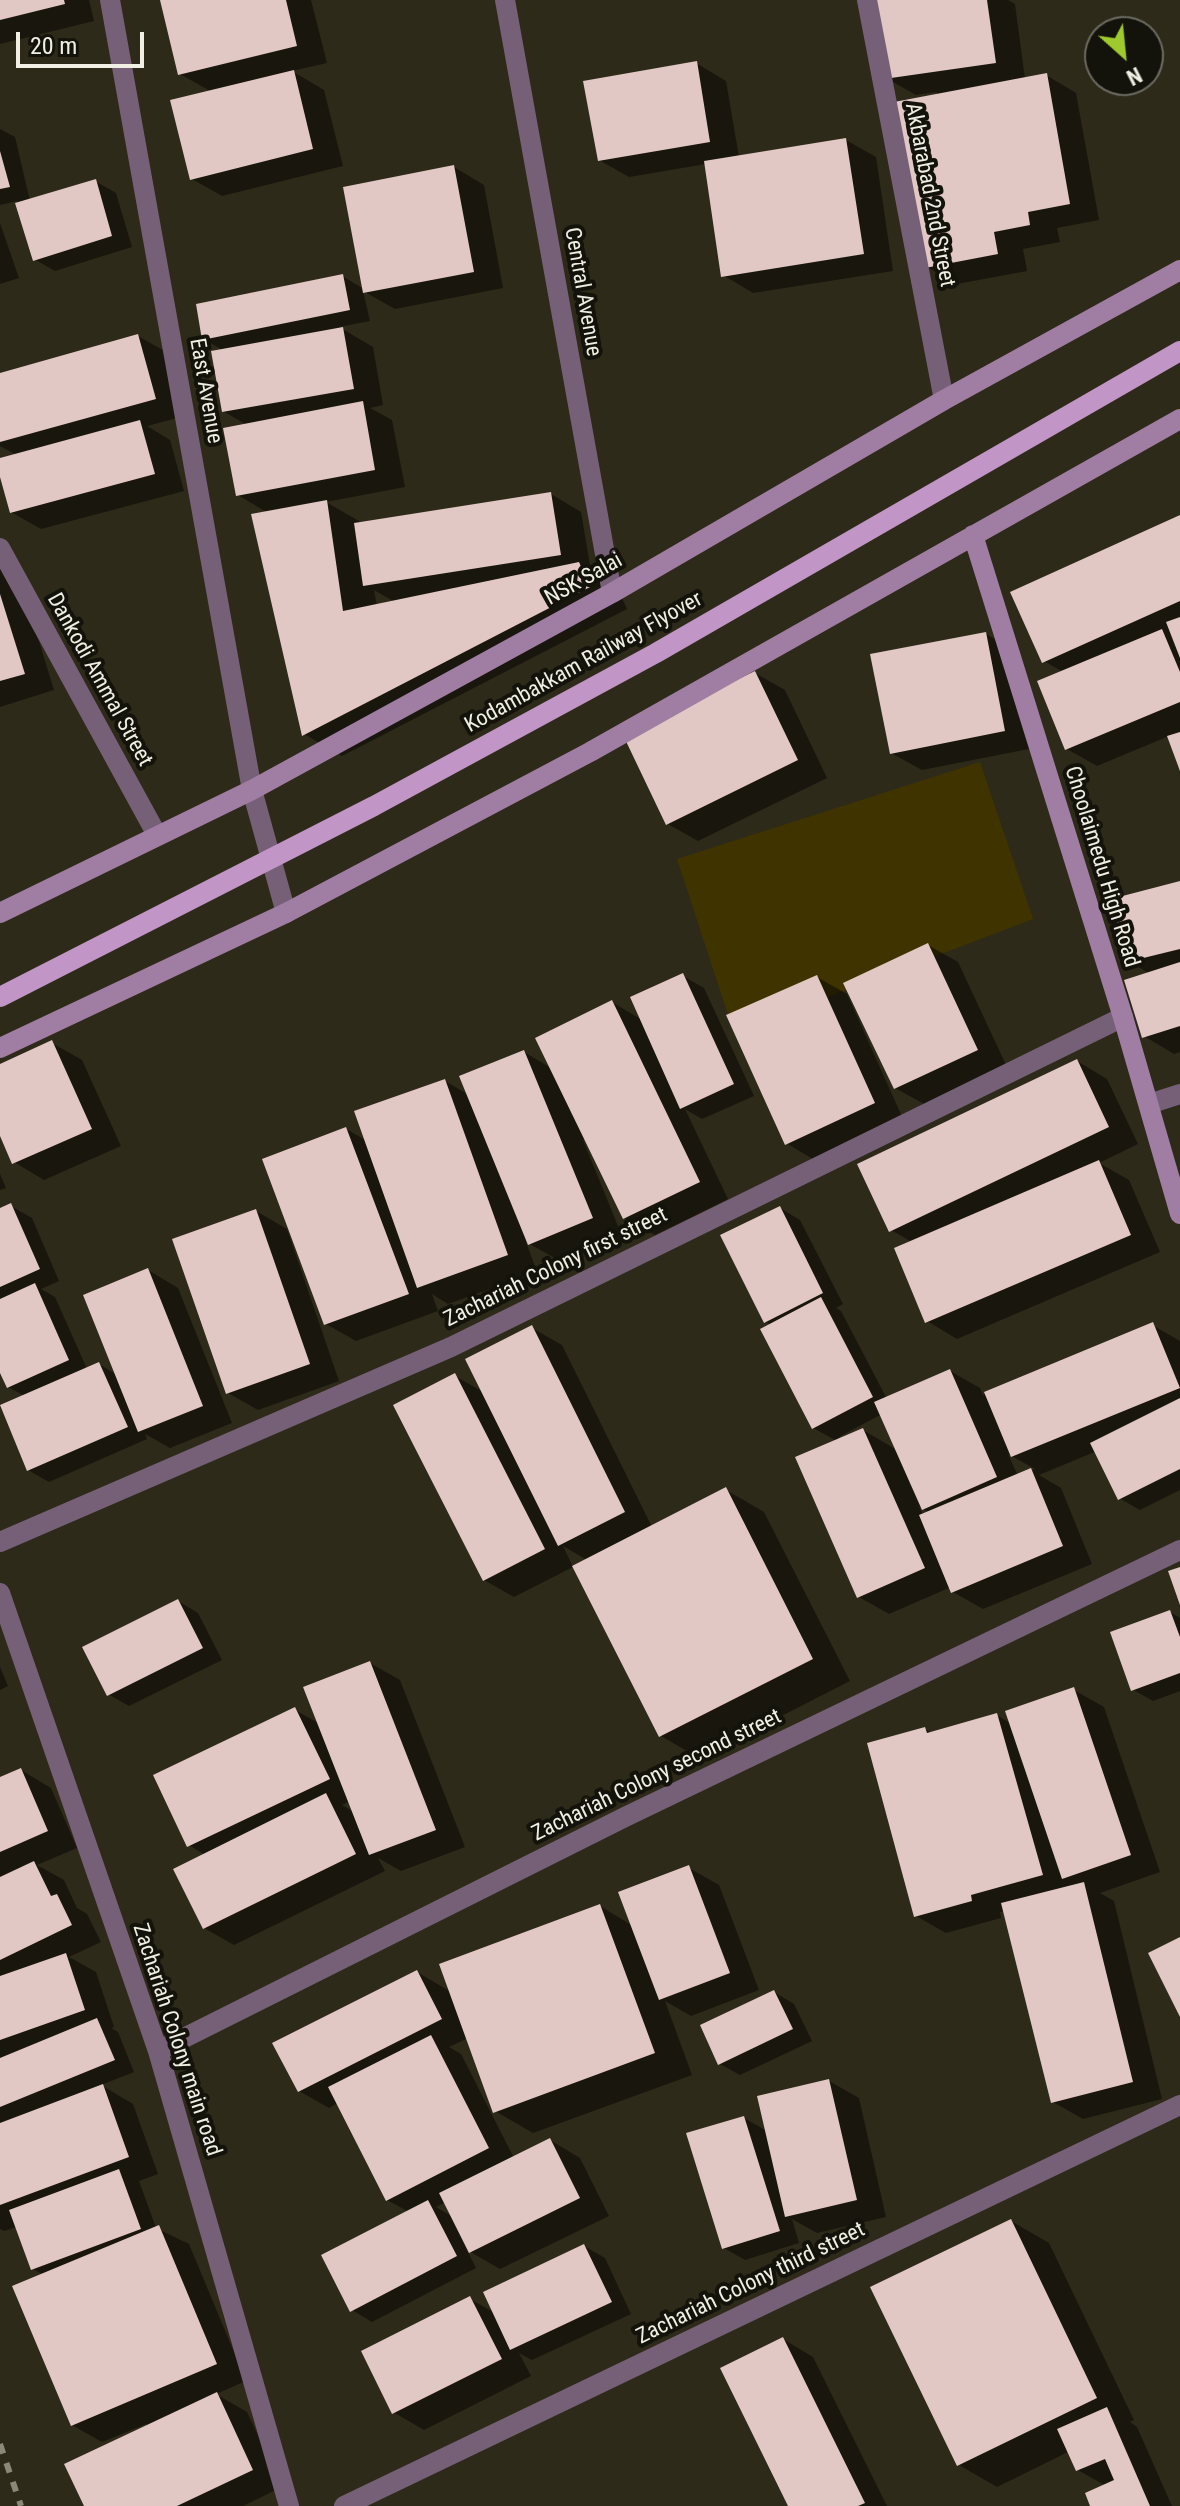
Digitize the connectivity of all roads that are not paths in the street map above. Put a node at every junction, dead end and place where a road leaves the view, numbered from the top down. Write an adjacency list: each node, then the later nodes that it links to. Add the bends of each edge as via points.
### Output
1 (110, 0): 11 (street, East Avenue)
2 (505, 0): 10 (street, Central Avenue)
3 (867, 0): 6 (street, Akbarabad 2nd Street)
4 (1180, 270): 6 (street, NSK Salai)
5 (1180, 351): 15 (main road, Kodambakkam Railway Flyover, bridge, via 656,653 374,806)
6 (944, 400): 10 (street, NSK Salai)
7 (1180, 419): 8 (street)
8 (973, 535): 14 (street, via 590,752); 16 (street, Choolaimedu High Road)
9 (0, 548): 12 (street, Dankodi Ammal Street)
10 (612, 593): 11 (street, NSK Salai)
11 (252, 790): 12 (street, NSK Salai); 14 (street, East Avenue)
12 (157, 835): 13 (street, NSK Salai)
13 (0, 913)
14 (286, 913): 17 (street)
15 (0, 997)
16 (1123, 1017): 19 (street, Choolaimedu High Road); 21 (street, Zachariah Colony first street, via 451,1347)
17 (0, 1048)
18 (1180, 1094): 19 (street)
19 (1149, 1104): 20 (street, Choolaimedu High Road)
20 (1180, 1214)
21 (0, 1542)
22 (1180, 1550): 24 (street, Zachariah Colony second street, via 625,1817)
23 (0, 1593): 24 (street, Zachariah Colony main road)
24 (158, 2051): 26 (street, Zachariah Colony main road)
25 (1180, 2105): 27 (street, Zachariah Colony third street)
26 (289, 2506)
27 (344, 2506)

